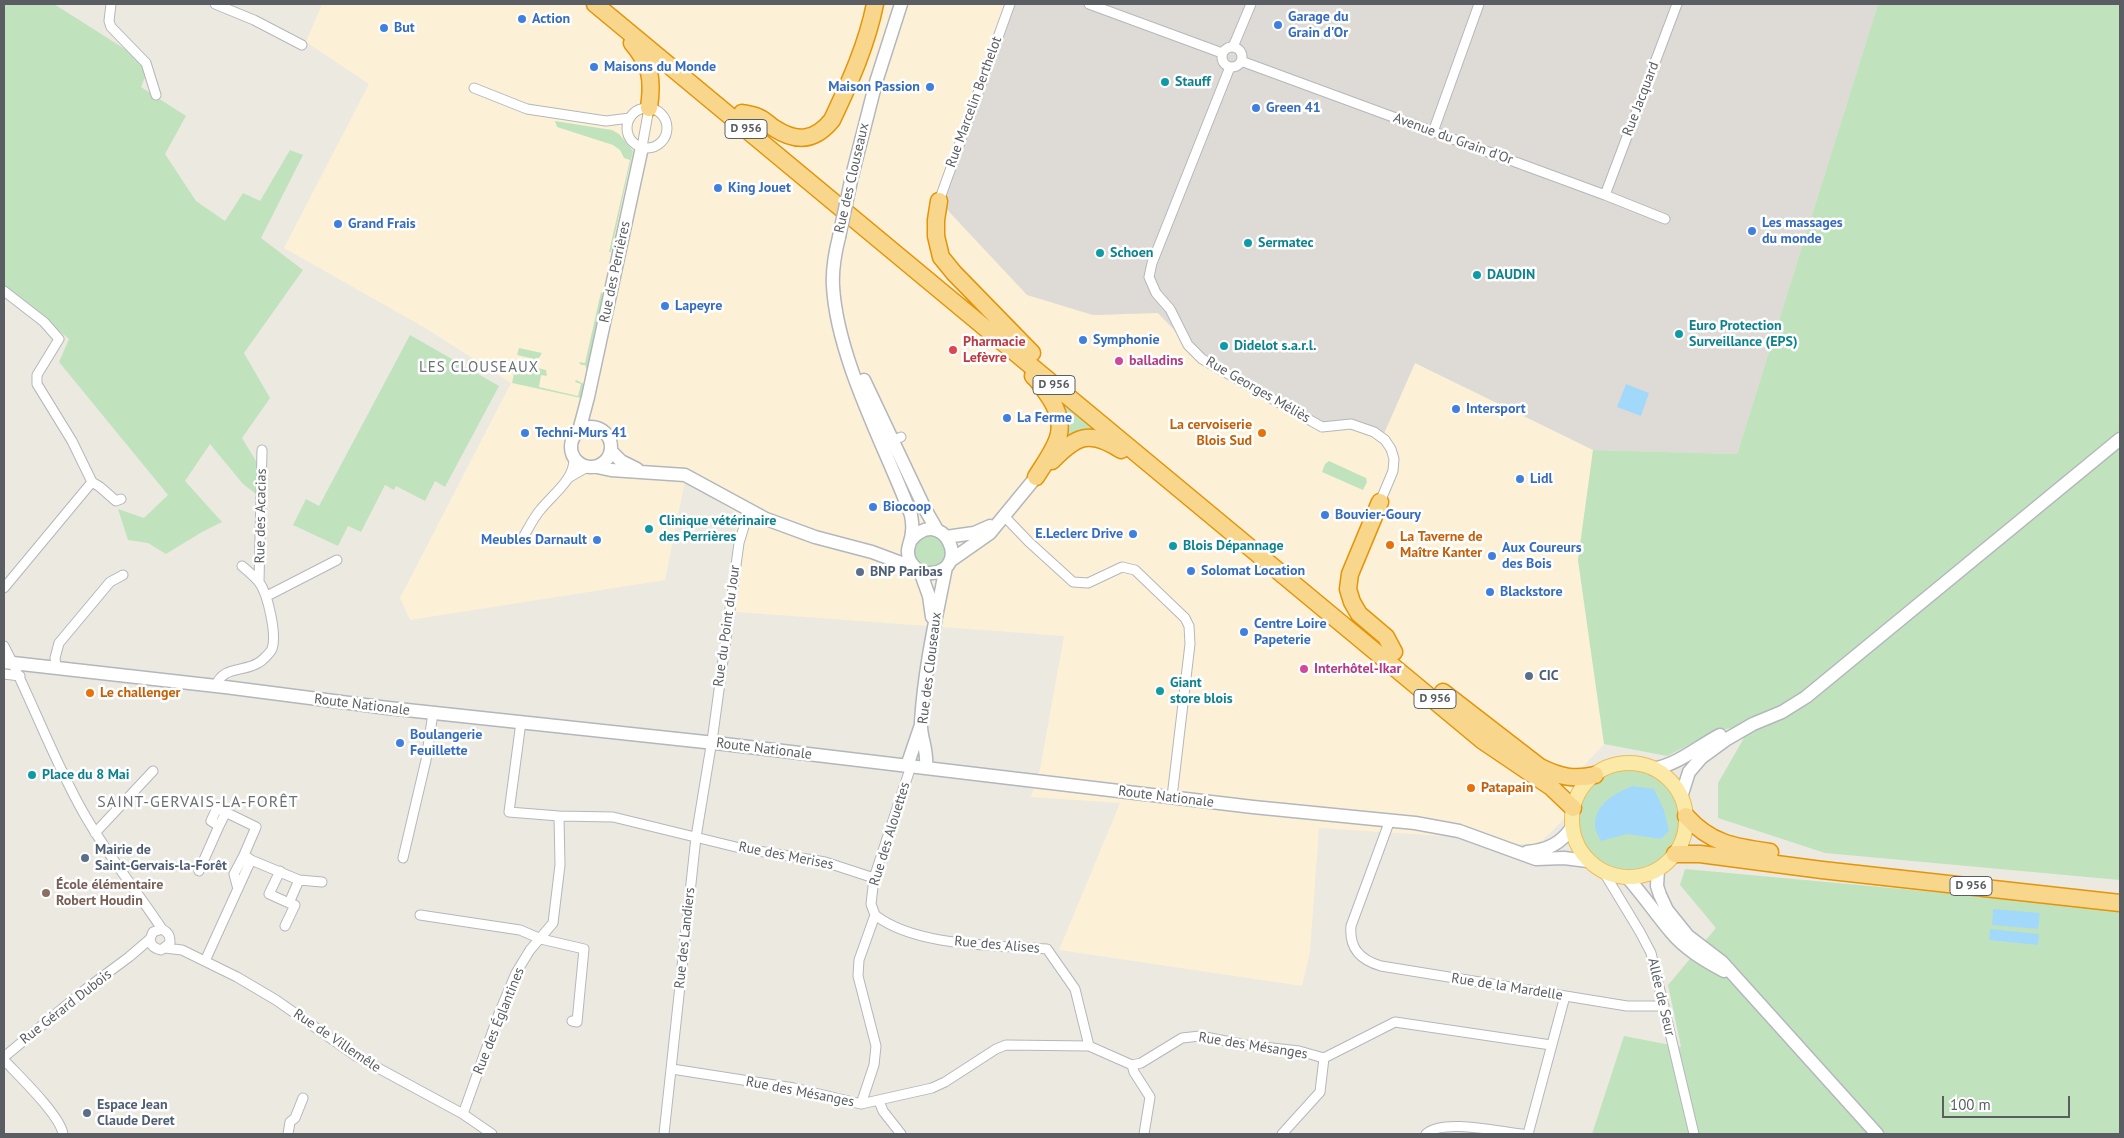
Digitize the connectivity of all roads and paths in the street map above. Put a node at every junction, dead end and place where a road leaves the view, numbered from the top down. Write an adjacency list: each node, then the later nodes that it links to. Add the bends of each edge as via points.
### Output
1 (111, 4): 20 (street, via 111,27 146,63)
2 (215, 4): 14 (street)
3 (594, 4): 21 (highway, via 646,62 652,88); 32 (highway, D 956)
4 (611, 4): 22 (highway, D 956)
5 (875, 4): 22 (highway, D 956, via 860,55 826,128 803,139 795,138 759,117)
6 (897, 4): 13 (main road, Rue des Clouseaux)
7 (901, 4): 13 (main road, Rue des Clouseaux)
8 (1010, 4): 29 (street, Rue Marcelin Berthelot)
9 (1089, 4): 16 (street)
10 (1250, 4): 15 (street)
11 (1479, 4): 26 (street)
12 (1678, 4): 28 (street, Rue Jacquard)
13 (895, 19): 37 (main road, Rue des Clouseaux, bridge, via 864,123 835,252 833,284 843,339)
14 (302, 44)
15 (1233, 47): 16 (street); 17 (street, via 1241,54)
16 (1222, 54): 18 (street, via 1224,63)
17 (1241, 61): 18 (street); 26 (street, Avenue du Grain d'Or)
18 (1230, 67): 49 (street, Rue Georges Méliès, via 1149,277 1156,293 1170,308 1188,345 1202,359 1322,427 1351,424 1374,432 1385,440 1394,459 1393,471)
19 (474, 88): 24 (street, via 526,109)
20 (156, 95)
21 (649, 108): 23 (street, via 638,110); 27 (street); 27 (street, via 656,109 665,118 666,136 653,147)
22 (742, 113): 33 (highway, D 956)
23 (630, 118): 24 (street); 25 (street)
24 (606, 121): 25 (street)
25 (628, 132): 27 (street)
26 (1433, 132): 28 (street, Avenue du Grain d'Or)
27 (642, 147): 34 (main road, Rue des Perrières)
28 (1605, 194): 30 (street, Avenue du Grain d'Or)
29 (939, 201): 33 (highway, D 956, via 936,236 942,257)
30 (1664, 219)
31 (4, 291): 47 (street, via 44,322 59,339 36,375 37,384 72,441)
32 (951, 299): 44 (highway, D 956); 45 (highway, D 956, via 1037,380 1056,408 1061,429 1059,439)
33 (1032, 353): 66 (highway, D 956)
34 (588, 397): 35 (main road, Rue des Perrières, via 591,418); 36 (main road, Rue des Perrières)
35 (596, 427): 36 (main road); 40 (main road, via 606,434)
36 (579, 431): 41 (main road, via 574,435 571,446)
37 (890, 436): 52 (main road, Rue des Clouseaux, via 924,509); 54 (main road, Rue des Clouseaux, via 911,515)
38 (2120, 439): 74 (main road, via 1806,696 1782,712)
39 (262, 450): 61 (street, Rue des Acacias)
40 (611, 451): 42 (main road, via 604,463); 43 (main road, via 621,461)
41 (574, 458): 42 (main road, via 579,464); 46 (street)
42 (592, 467): 43 (main road); 46 (street)
43 (639, 470): 50 (main road, via 685,475)
44 (1158, 471): 45 (highway, D 956, via 1101,439 1081,438 1062,450); 84 (highway, D 956, via 1484,741 1552,788)
45 (1036, 477): 51 (main road)
46 (568, 479): 53 (street, via 540,510)
47 (92, 482): 48 (street, via 116,501); 62 (street)
48 (121, 499)
49 (1380, 502): 66 (highway, via 1350,574 1348,589 1360,614 1386,637)
50 (749, 510): 55 (main road, via 792,529); 76 (street, Rue du Point du Jour, via 739,542)
51 (1002, 519): 52 (main road, via 974,533); 57 (main road, via 990,533); 82 (street, via 1073,582 1088,583 1122,567 1134,570 1185,618 1190,644)
52 (942, 534): 54 (main road, via 922,531); 57 (main road, via 952,548)
53 (524, 536)
54 (911, 541): 55 (main road, via 893,551); 59 (main road, via 908,555)
55 (872, 552): 59 (main road)
56 (337, 560): 63 (street)
57 (948, 564): 59 (main road, via 929,574); 64 (main road, Rue des Clouseaux)
58 (242, 566): 61 (street, Rue des Acacias)
59 (917, 570): 64 (main road, via 929,596)
60 (123, 575): 68 (street, via 110,582 59,642)
61 (260, 582): 63 (street, Rue des Acacias)
62 (4, 588)
63 (267, 596): 71 (street, Rue des Acacias, via 274,634 272,650 258,664 227,672)
64 (934, 623): 75 (main road, Rue des Clouseaux)
65 (4, 646): 67 (street)
66 (1394, 652): 81 (highway, D 956, via 1540,767 1566,778)
67 (8, 663): 68 (main road, Route Nationale); 70 (street)
68 (56, 667): 71 (main road, Route Nationale)
69 (4, 674): 70 (street)
70 (20, 676): 89 (street, via 63,773)
71 (216, 686): 72 (main road, Route Nationale)
72 (433, 713): 73 (main road, Route Nationale); 94 (street, via 426,760)
73 (521, 722): 76 (main road, Route Nationale); 85 (street, Rue des Merises, via 508,812)
74 (1753, 724): 79 (main road, via 1727,731 1679,761); 83 (main road, via 1701,758 1689,772)
75 (921, 725): 77 (main road); 78 (main road, Rue des Clouseaux, via 927,754)
76 (712, 742): 77 (main road, Route Nationale); 90 (street, Rue des Landiers)
77 (909, 766): 78 (main road, Route Nationale); 101 (street, Rue des Alouettes)
78 (926, 768): 82 (main road, Route Nationale)
79 (1653, 769): 81 (main road, via 1630,763 1619,764); 83 (main road, via 1669,780)
80 (153, 770): 89 (street)
81 (1595, 775): 84 (main road, via 1579,793)
82 (1172, 797): 87 (main road, Route Nationale)
83 (1681, 797): 86 (main road)
84 (1573, 808): 88 (main road)
85 (559, 816): 90 (street, Rue des Merises, via 614,817); 114 (street, Rue des Églantines, via 560,866 553,923)
86 (1686, 816): 92 (main road, via 1681,843); 104 (highway, D 956, via 1705,835 1744,848 1901,870)
87 (1390, 820): 91 (main road, Route Nationale, via 1459,831); 121 (street, Rue de la Mardelle, via 1350,926 1350,937 1356,951 1368,962 1381,966)
88 (1572, 826): 91 (main road, via 1565,837 1548,848); 95 (main road, via 1580,851)
89 (95, 832): 107 (street)
90 (696, 838): 101 (street, Rue des Merises, via 825,862); 129 (street, Rue des Landiers)
91 (1521, 853): 95 (main road, Route Nationale, via 1536,859)
92 (1674, 854): 96 (main road); 105 (highway, D 956, via 1700,854)
93 (248, 857): 97 (street, via 256,827 217,808 212,821 219,826); 98 (street); 119 (street, via 238,889)
94 (403, 858)
95 (1588, 861): 99 (main road)
96 (1658, 869): 100 (main road); 120 (main road, via 1658,886 1667,910 1688,936 1722,962)
97 (199, 871)
98 (280, 871): 102 (street); 106 (street, via 269,894)
99 (1603, 871): 100 (main road); 122 (street, Allée de Seur, via 1651,952)
100 (1627, 877): 120 (main road, via 1683,944)
101 (874, 878): 108 (street, Rue des Alouettes, via 871,904)
102 (300, 880): 103 (street); 106 (street)
103 (322, 882)
104 (2120, 893)
105 (2120, 902)
106 (289, 903): 110 (street, via 295,905)
107 (147, 906): 111 (street); 112 (street)
108 (875, 914): 125 (street, Rue des Alises, via 886,923 938,940 1047,949 1075,989); 132 (street, Rue des Alouettes, via 859,960 858,976 876,1046 874,1065)
109 (420, 915): 114 (street, via 520,930)
110 (285, 926)
111 (162, 929): 112 (street); 113 (street)
112 (151, 935): 115 (street); 118 (street, Rue Gérard Dubois)
113 (170, 937): 116 (street); 117 (street, Rue de Villemêle)
114 (541, 939): 123 (street, via 584,949 576,1022); 133 (street, Rue des Églantines, via 516,973)
115 (155, 948): 116 (street); 118 (street, Rue Gérard Dubois)
116 (165, 948): 117 (street, Rue de Villemêle)
117 (182, 950): 119 (street, Rue de Villemêle)
118 (130, 958): 126 (street, Rue Gérard Dubois, via 79,994)
119 (205, 961): 133 (street, Rue de Villemêle, via 276,1000 356,1056)
120 (1732, 976): 145 (main road)
121 (1564, 996): 122 (street, Rue de la Mardelle, via 1628,1006); 124 (street)
122 (1664, 1006): 144 (street, Allée de Seur)
123 (572, 1021)
124 (1551, 1045): 127 (street, Rue des Mésanges, via 1396,1022); 143 (street)
125 (1089, 1046): 128 (street, Rue des Mésanges); 131 (street, Rue des Mésanges, via 1006,1045 932,1088)
126 (4, 1058): 134 (street, via 49,1110)
127 (1324, 1058): 128 (street, Rue des Mésanges, via 1299,1051 1200,1036 1182,1038 1141,1063); 140 (street, via 1320,1092)
128 (1132, 1064): 139 (street, via 1150,1097)
129 (672, 1069): 132 (street, Rue des Mésanges, via 794,1088); 137 (street, Rue des Landiers)
130 (303, 1098): 135 (street, via 290,1122)
131 (879, 1101): 132 (street, Rue des Mésanges); 138 (street, via 882,1111)
132 (861, 1104)
133 (463, 1114): 136 (street, Rue de Villemêle)
134 (63, 1134)
135 (288, 1134)
136 (492, 1134)
137 (664, 1134)
138 (901, 1134)
139 (1144, 1134)
140 (1282, 1134)
141 (1426, 1134): 142 (street, via 1431,1129 1452,1126)
142 (1522, 1134)
143 (1528, 1134)
144 (1694, 1134)
145 (1877, 1134)

